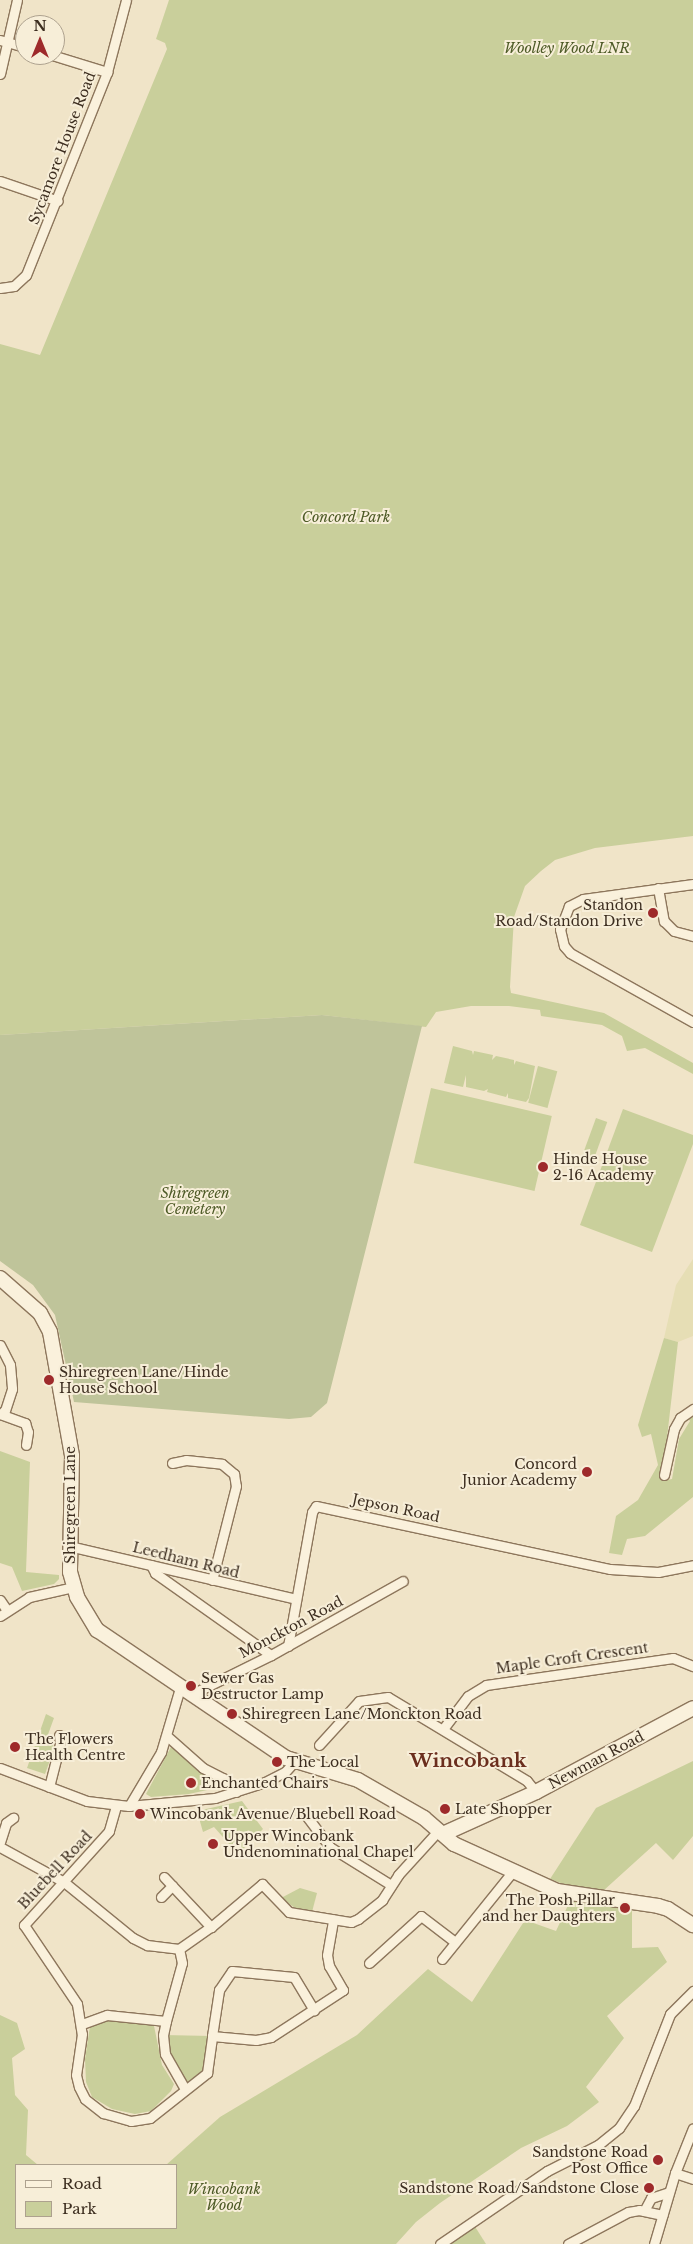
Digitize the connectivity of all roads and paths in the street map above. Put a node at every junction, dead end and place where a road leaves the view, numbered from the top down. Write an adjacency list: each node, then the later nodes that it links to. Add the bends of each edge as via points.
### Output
1 (17, 0): 3 (street)
2 (126, 0): 5 (street, Sycamore House Road)
3 (4, 41): 6 (street)
4 (65, 59): 5 (street)
5 (107, 72): 8 (street, Sycamore House Road)
6 (0, 74)
7 (0, 181): 8 (street)
8 (58, 201): 9 (street, Sycamore House Road, via 26,275 14,286)
9 (0, 288)
10 (693, 884): 11 (street)
11 (658, 888): 12 (street, via 664,921 674,931); 13 (street, via 576,902 564,913 561,937 570,953)
12 (693, 936)
13 (693, 1022)
14 (0, 1278): 21 (street, Shiregreen Lane, via 40,1313 53,1344 72,1456)
15 (0, 1345): 17 (street, via 10,1365 12,1389 6,1410)
16 (693, 1409): 20 (street, via 680,1418 674,1429)
17 (0, 1414): 18 (street, via 25,1423 28,1432)
18 (26, 1445)
19 (172, 1463): 24 (street, via 186,1460 222,1464 231,1470 236,1480)
20 (664, 1475)
21 (69, 1546): 22 (street, Leedham Road); 26 (street, Shiregreen Lane)
22 (151, 1565): 24 (street, Leedham Road); 31 (street, via 155,1573)
23 (693, 1565): 27 (street, Jepson Road, via 658,1572 610,1569 320,1506 312,1512)
24 (212, 1580): 27 (street, Leedham Road)
25 (403, 1582): 30 (street, Monckton Road)
26 (73, 1587): 29 (street, via 29,1597); 33 (street, Shiregreen Lane, via 97,1630)
27 (296, 1599): 30 (street, Jepson Road)
28 (0, 1600): 29 (street)
29 (3, 1612)
30 (288, 1646): 31 (street, Monckton Road)
31 (271, 1655): 33 (street, Monckton Road)
32 (693, 1666): 35 (street, Maple Croft Crescent, via 673,1658 486,1685 468,1696)
33 (185, 1692): 37 (street); 39 (street, Shiregreen Lane)
34 (693, 1708): 43 (street, Newman Road)
35 (443, 1729): 38 (street, via 388,1698 359,1701); 43 (street, via 528,1781)
36 (58, 1736): 41 (street, via 60,1744)
37 (167, 1736): 42 (street, via 203,1768 223,1778); 45 (street)
38 (319, 1745)
39 (294, 1762): 42 (street, via 285,1772); 48 (street, Shiregreen Lane, via 348,1775 404,1806)
40 (0, 1768): 41 (street)
41 (49, 1787): 44 (street, via 87,1801)
42 (236, 1792): 45 (street, via 192,1802)
43 (536, 1792): 48 (street, Newman Road)
44 (116, 1806): 45 (street); 53 (street, Bluebell Road, via 109,1831)
45 (129, 1806)
46 (305, 1814): 54 (street, via 330,1848)
47 (13, 1818): 49 (street, via 6,1823)
48 (441, 1832): 51 (street, Shiregreen Lane, via 454,1844); 54 (street)
49 (0, 1842)
50 (0, 1847): 53 (street)
51 (513, 1871): 58 (street, Shiregreen Lane, via 557,1891 668,1909); 60 (street)
52 (164, 1877): 55 (street)
53 (64, 1882): 61 (street, via 133,1938 147,1946); 67 (street, Bluebell Road, via 24,1925 24,1931 70,1990)
54 (391, 1885): 57 (street, via 382,1900 358,1919 351,1922)
55 (172, 1886): 56 (street); 59 (street)
56 (161, 1897)
57 (333, 1920): 59 (street, via 290,1912 262,1884); 65 (street, via 327,1955 329,1966 343,1990)
58 (693, 1925)
59 (211, 1928): 61 (street)
60 (455, 1942): 62 (street); 63 (street, via 421,1916)
61 (179, 1949): 66 (street, via 182,1963)
62 (442, 1959)
63 (369, 1964)
64 (693, 1991): 76 (street, via 670,2014 634,2106 619,2128 598,2146 548,2171)
65 (314, 2010): 68 (street, via 271,2038); 68 (street, via 294,1977 232,1970 220,1990)
66 (166, 2021): 67 (street, via 107,2015); 69 (street, via 163,2035 165,2054)
67 (82, 2024): 69 (street, via 76,2075 79,2088 85,2098 103,2113 113,2118 140,2121 150,2118)
68 (212, 2036): 69 (street, via 206,2073)
69 (185, 2089)
70 (693, 2128): 71 (street)
71 (675, 2173): 72 (street); 73 (street)
72 (693, 2179)
73 (669, 2192): 74 (street, via 650,2198); 75 (street)
74 (644, 2210): 75 (street); 77 (street, via 624,2214)
75 (662, 2215): 78 (street)
76 (440, 2244)
77 (568, 2244)
78 (654, 2244)

